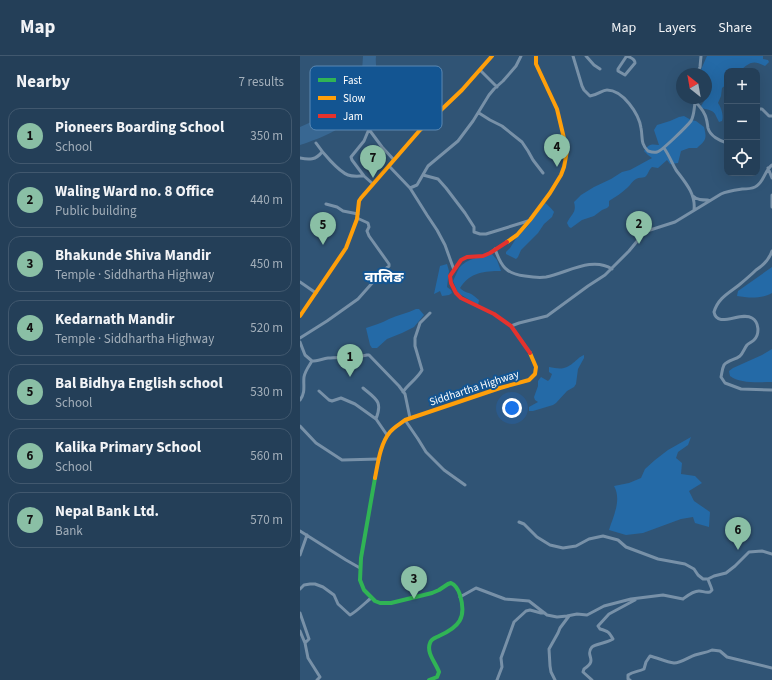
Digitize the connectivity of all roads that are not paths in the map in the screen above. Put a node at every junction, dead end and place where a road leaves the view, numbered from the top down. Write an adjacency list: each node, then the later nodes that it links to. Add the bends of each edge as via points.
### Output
1 (492, 56): 10 (main road)
2 (521, 56): 11 (street, via 516,66)
3 (536, 56): 43 (main road, via 536,64 557,109 567,151 561,175)
4 (573, 56): 23 (street, via 584,90 590,96 608,90 626,99 639,120 645,148 653,152)
5 (586, 56): 9 (street)
6 (626, 56): 6 (street, via 635,63 625,75 618,69)
7 (701, 56): 8 (street)
8 (700, 68)
9 (600, 69)
10 (480, 70): 11 (street); 14 (main road)
11 (497, 87): 16 (street, via 489,95)
12 (695, 104): 23 (street, via 691,121)
13 (696, 104): 21 (street, via 708,120 709,131)
14 (442, 109)
15 (760, 109): 17 (street)
16 (479, 113): 30 (street, via 502,126 522,142); 31 (street, via 458,141 428,166)
17 (772, 116)
18 (369, 130): 32 (street, via 351,157)
19 (370, 130): 26 (street)
20 (420, 130): 26 (main road)
21 (724, 142)
22 (316, 143): 24 (street)
23 (664, 148): 36 (street)
24 (322, 152): 25 (street, via 313,159); 32 (street, via 348,175)
25 (300, 158)
26 (394, 160): 28 (main road)
27 (772, 165): 29 (street)
28 (389, 166): 34 (main road); 35 (street)
29 (768, 168): 33 (street); 38 (street, via 754,188 727,191)
30 (543, 173)
31 (423, 175): 35 (street, via 417,185); 43 (street, via 438,179 465,213 477,234 486,234)
32 (364, 176): 34 (street)
33 (772, 178)
34 (373, 184): 42 (main road, via 360,199)
35 (410, 188): 47 (street, via 437,230)
36 (692, 195): 38 (street, via 698,199); 41 (street)
37 (772, 195): 40 (street)
38 (710, 200): 41 (street)
39 (326, 204): 42 (street)
40 (772, 207)
41 (694, 210): 46 (street, via 675,222 647,231)
42 (358, 216): 49 (main road, via 346,248); 53 (street, via 368,223 369,236 389,266 358,299)
43 (530, 220): 44 (main road, via 517,235)
44 (495, 249): 46 (street, via 500,262 508,272 520,276 546,277 590,264 606,265); 47 (main road, via 483,256 461,260)
45 (772, 251): 57 (street, via 765,264 722,298 714,312 718,319 747,316 754,319 758,327 757,336 741,355 725,364 721,377 725,382 741,389)
46 (612, 269): 52 (street, via 547,316)
47 (454, 270): 52 (main road, Siddhartha Highway, via 450,276 451,283 461,298 494,314)
48 (300, 282): 49 (street)
49 (316, 293): 51 (main road)
50 (430, 313): 59 (street, via 420,323 415,338 422,370)
51 (300, 316)
52 (511, 326): 62 (main road, Siddhartha Highway, via 530,352 536,367 535,374 529,380)
53 (300, 338)
54 (300, 342): 55 (street)
55 (312, 361): 59 (street, via 367,354); 60 (street, via 304,376 304,390)
56 (363, 388): 61 (street, via 377,400 379,408)
57 (772, 390)
58 (319, 391): 61 (street, via 329,400 341,398 355,404)
59 (403, 392): 62 (street)
60 (300, 400)
61 (376, 419): 64 (street)
62 (408, 419): 64 (main road, Siddhartha Highway); 66 (street, via 426,452 444,470)
63 (300, 426): 65 (street, via 316,443 342,460)
64 (387, 435): 65 (main road, Siddhartha Highway)
65 (379, 459): 72 (main road, Siddhartha Highway)
66 (465, 485)
67 (519, 522): 73 (street, via 550,545 563,548 576,546 589,539 603,536 618,540 626,547 658,559 685,564 703,579)
68 (300, 531): 69 (street)
69 (307, 535): 71 (street); 72 (street)
70 (772, 554): 73 (street, via 762,551 749,552 726,572)
71 (300, 555)
72 (360, 568): 76 (main road, Siddhartha Highway, via 360,583)
73 (708, 579): 77 (street, via 712,587 710,592 699,591 683,599 663,595)
74 (300, 589): 76 (street, via 310,584 323,587 334,595 338,604 350,615)
75 (460, 596): 76 (main road, via 457,587 449,583 428,595 398,602 385,604); 79 (street, via 476,588 505,599 529,601); 85 (main road, via 461,620 457,626 431,640 428,645 440,672 436,678)
76 (371, 598)
77 (637, 599): 80 (street, via 604,606 587,615); 88 (street, via 609,614 598,626 610,633 613,639 591,648 590,665 583,672)
78 (300, 613): 82 (street, via 309,639)
79 (545, 613): 80 (street, via 557,617); 86 (street, via 526,611 514,622 501,658 502,667)
80 (569, 616): 87 (street, via 549,649 551,672)
81 (300, 631): 82 (street)
82 (306, 643): 84 (street, via 308,658 320,677)
83 (772, 668): 89 (street, via 727,658 720,651 712,650 676,663 650,656 644,669 628,675)
84 (316, 680)
85 (429, 680)
86 (497, 680)
87 (555, 680)
88 (592, 680)
89 (630, 680)

